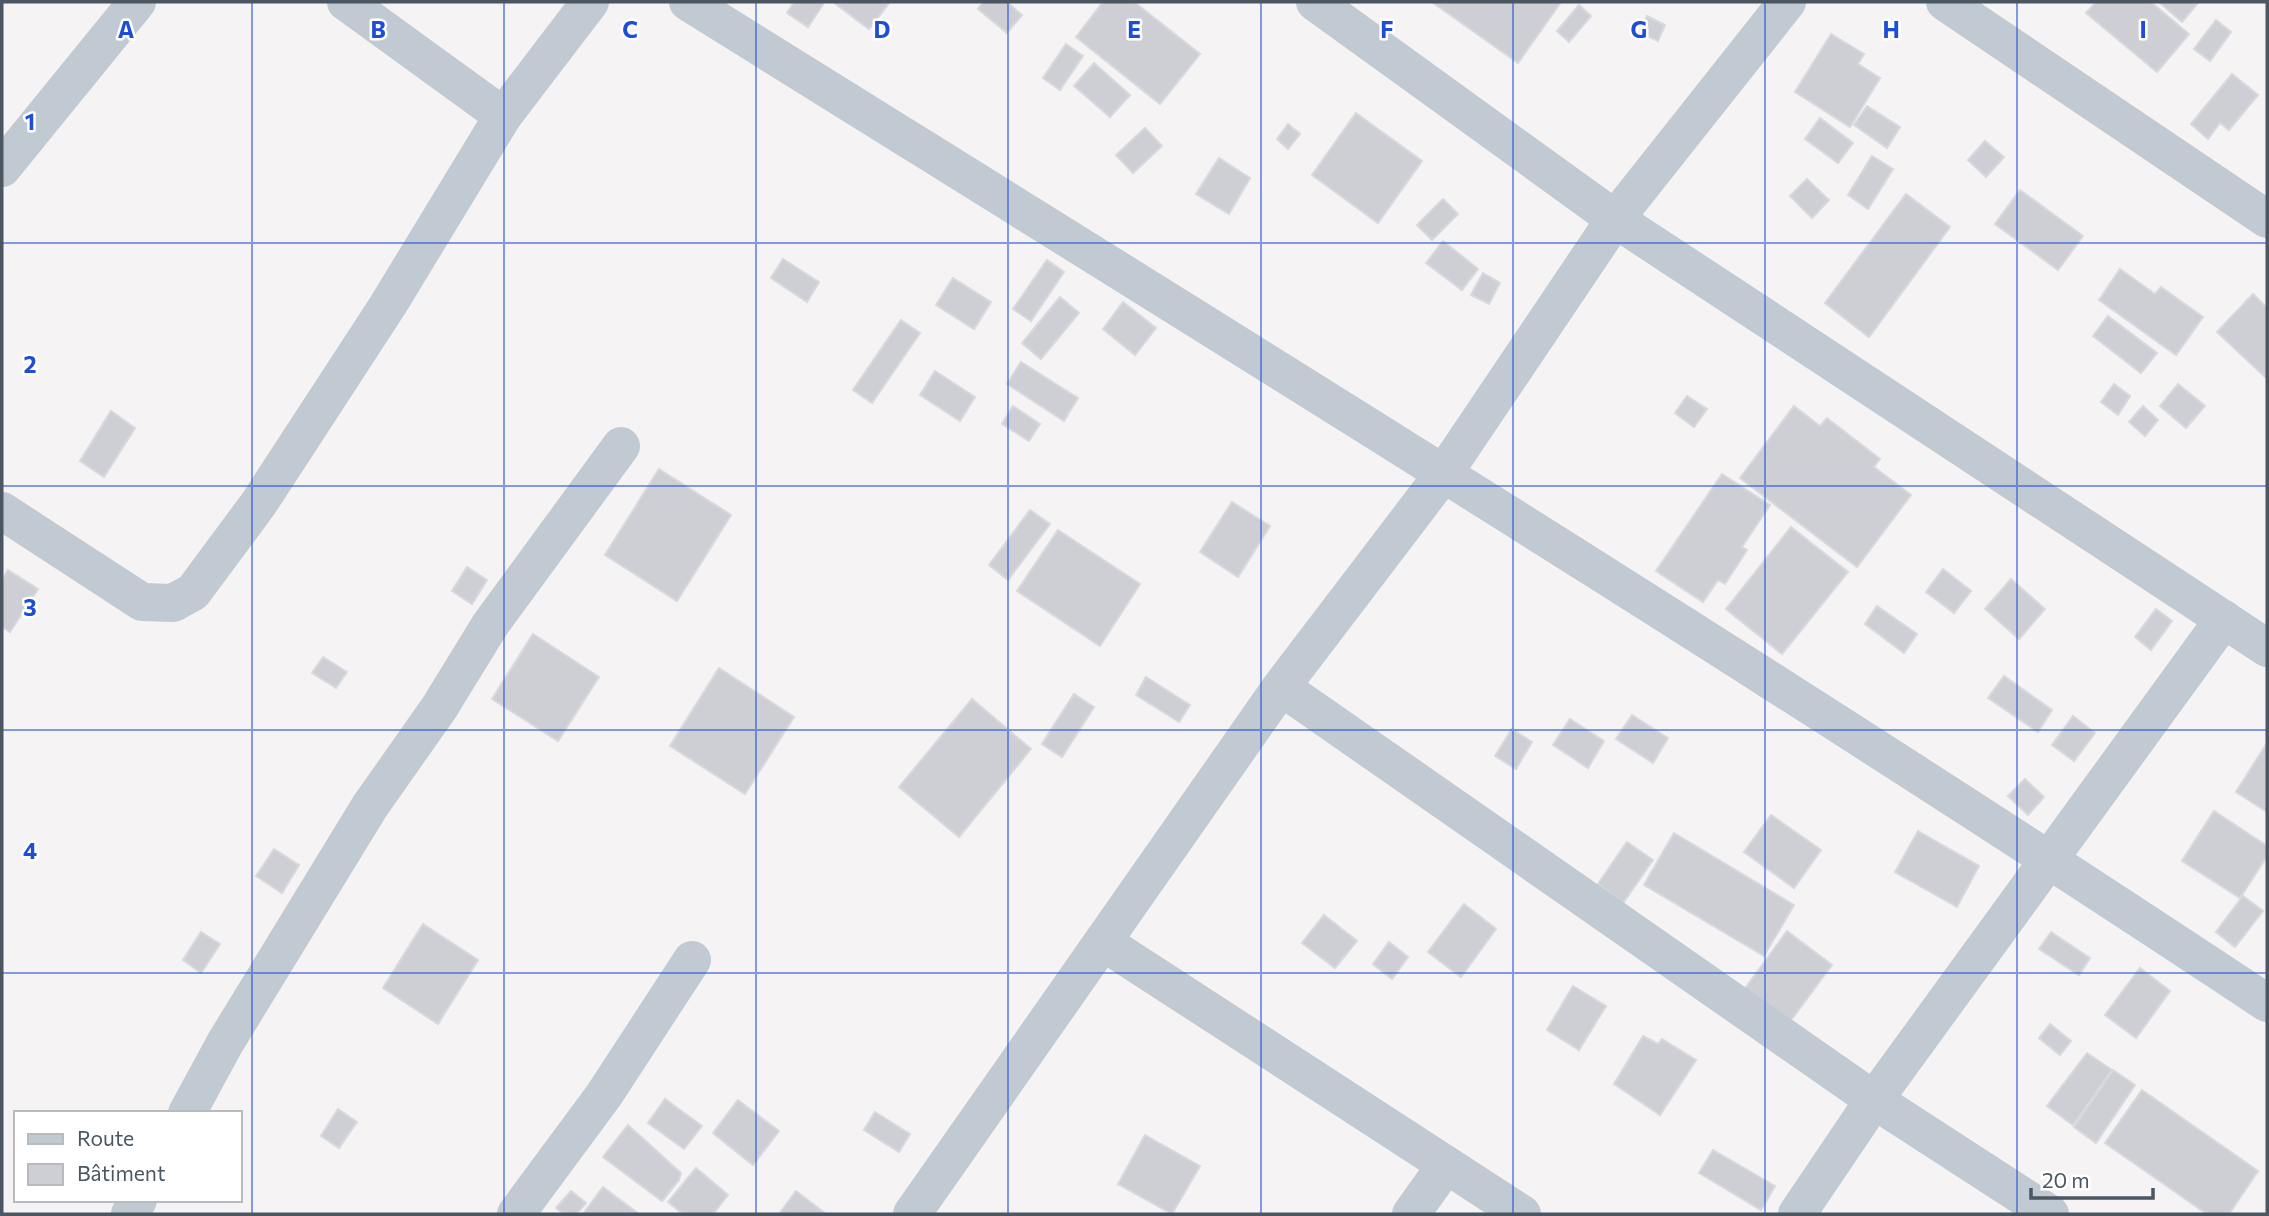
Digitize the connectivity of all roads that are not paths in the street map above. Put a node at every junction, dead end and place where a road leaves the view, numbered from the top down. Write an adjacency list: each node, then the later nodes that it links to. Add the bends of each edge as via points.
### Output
1 (137, 2): 9 (street)
2 (346, 2): 8 (street)
3 (590, 2): 8 (street)
4 (688, 2): 13 (street)
5 (1315, 2): 10 (street)
6 (1787, 2): 10 (street)
7 (1945, 2): 11 (street)
8 (503, 116): 14 (street, via 388,305 259,503 193,592 173,603 142,602)
9 (2, 169)
10 (1615, 219): 13 (street); 15 (street)
11 (2267, 219)
12 (621, 446): 23 (street, via 490,625 370,806)
13 (1444, 473): 17 (street); 18 (street)
14 (3, 514)
15 (2224, 619): 16 (street); 18 (street)
16 (2267, 648)
17 (1281, 687): 19 (street); 22 (street)
18 (2050, 859): 21 (street); 22 (street)
19 (1103, 942): 24 (street); 26 (street)
20 (692, 960): 25 (street, via 604,1094)
21 (2267, 1003)
22 (1874, 1100): 29 (street); 30 (street)
23 (188, 1111)
24 (1446, 1165): 27 (street); 28 (street)
25 (516, 1214)
26 (912, 1214)
27 (1411, 1214)
28 (1521, 1214)
29 (1797, 1214)
30 (2050, 1214)

